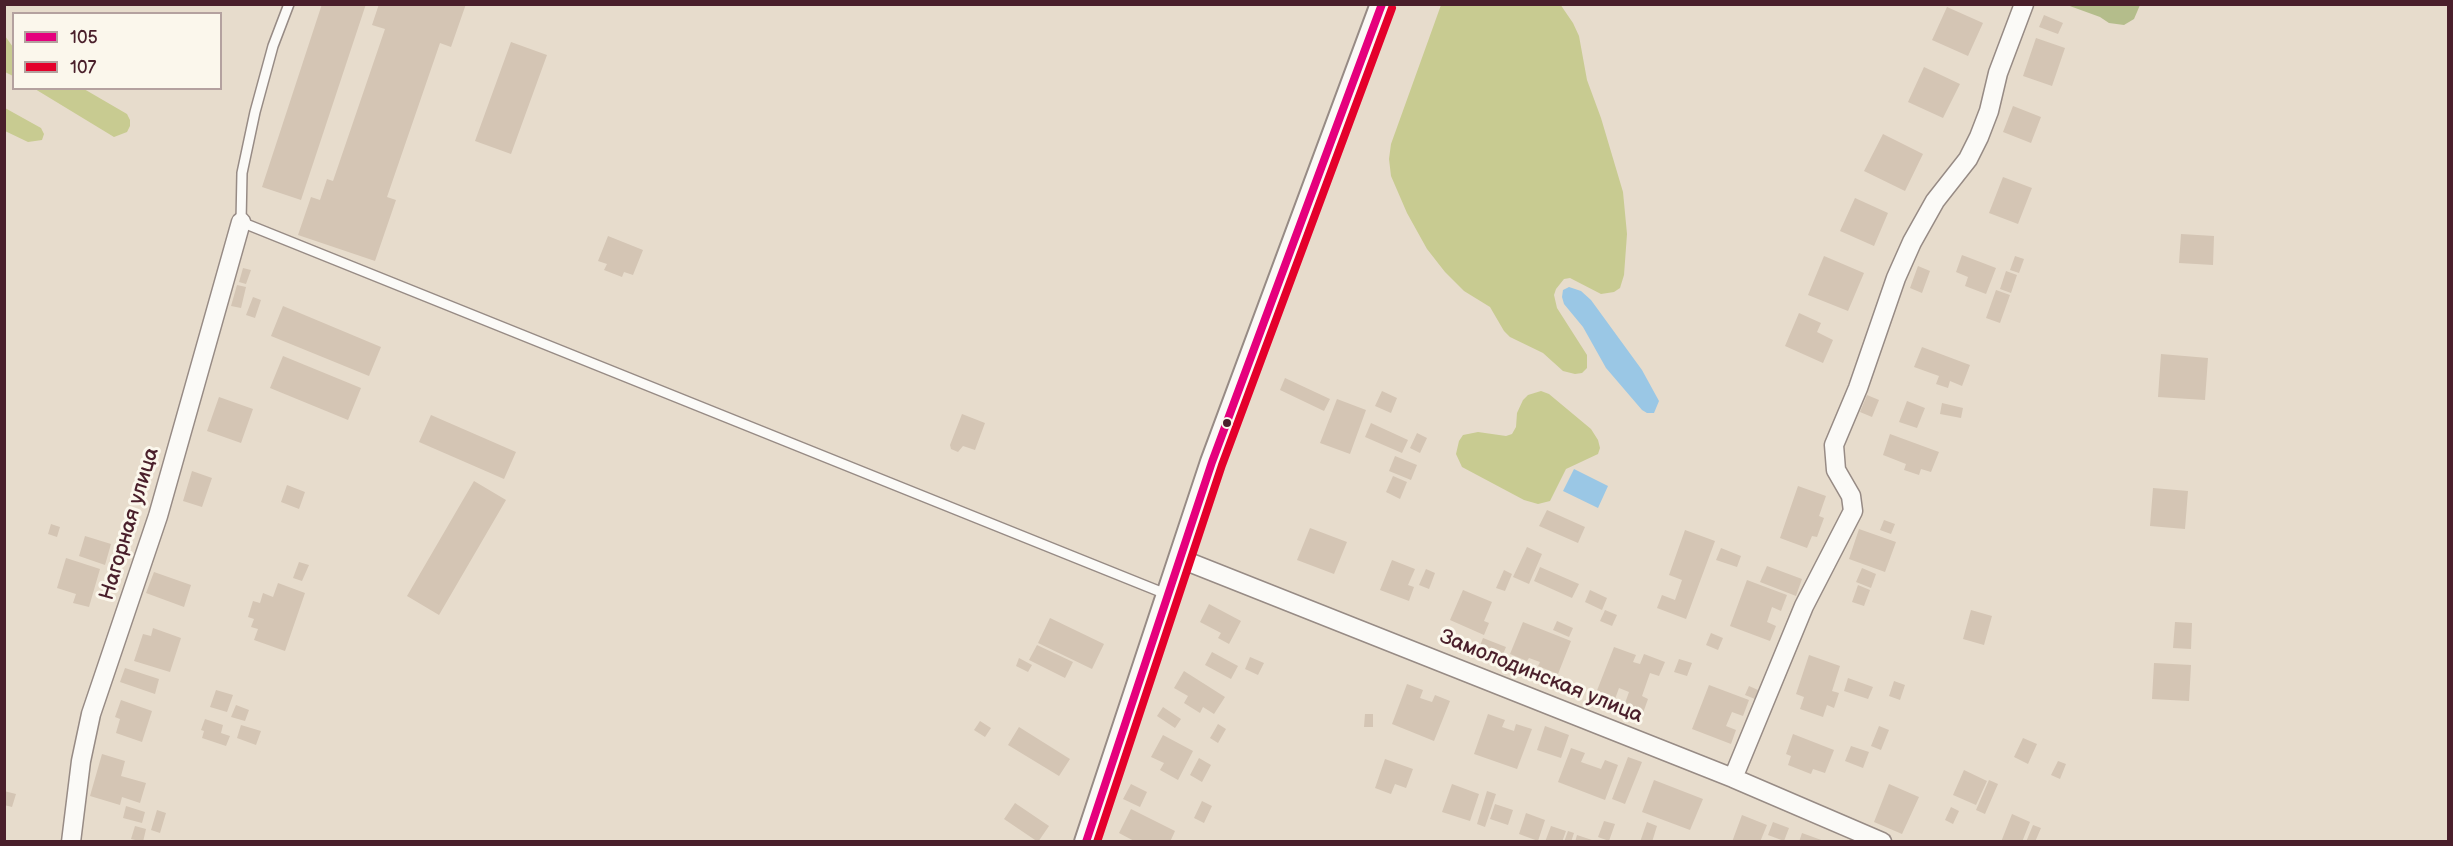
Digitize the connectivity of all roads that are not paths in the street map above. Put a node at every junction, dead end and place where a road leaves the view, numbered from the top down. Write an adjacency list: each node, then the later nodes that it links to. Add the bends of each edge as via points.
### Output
1 (289, 4): 4 (lane, via 255,112 242,173)
2 (1382, 4): 5 (street, via 1226,423)
3 (2024, 4): 7 (street, via 1979,136 1968,159 1935,201 1911,242 1896,278 1834,445 1836,470 1851,496 1852,511 1804,606)
4 (241, 222): 6 (lane); 8 (street, Нагорная улица, via 158,516 91,714)
5 (1181, 560): 6 (street); 7 (street, Замолодинская улица)
6 (1168, 595): 9 (street)
7 (1733, 778): 10 (street, Замолодинская улица)
8 (71, 842)
9 (1086, 842)
10 (1882, 842)

